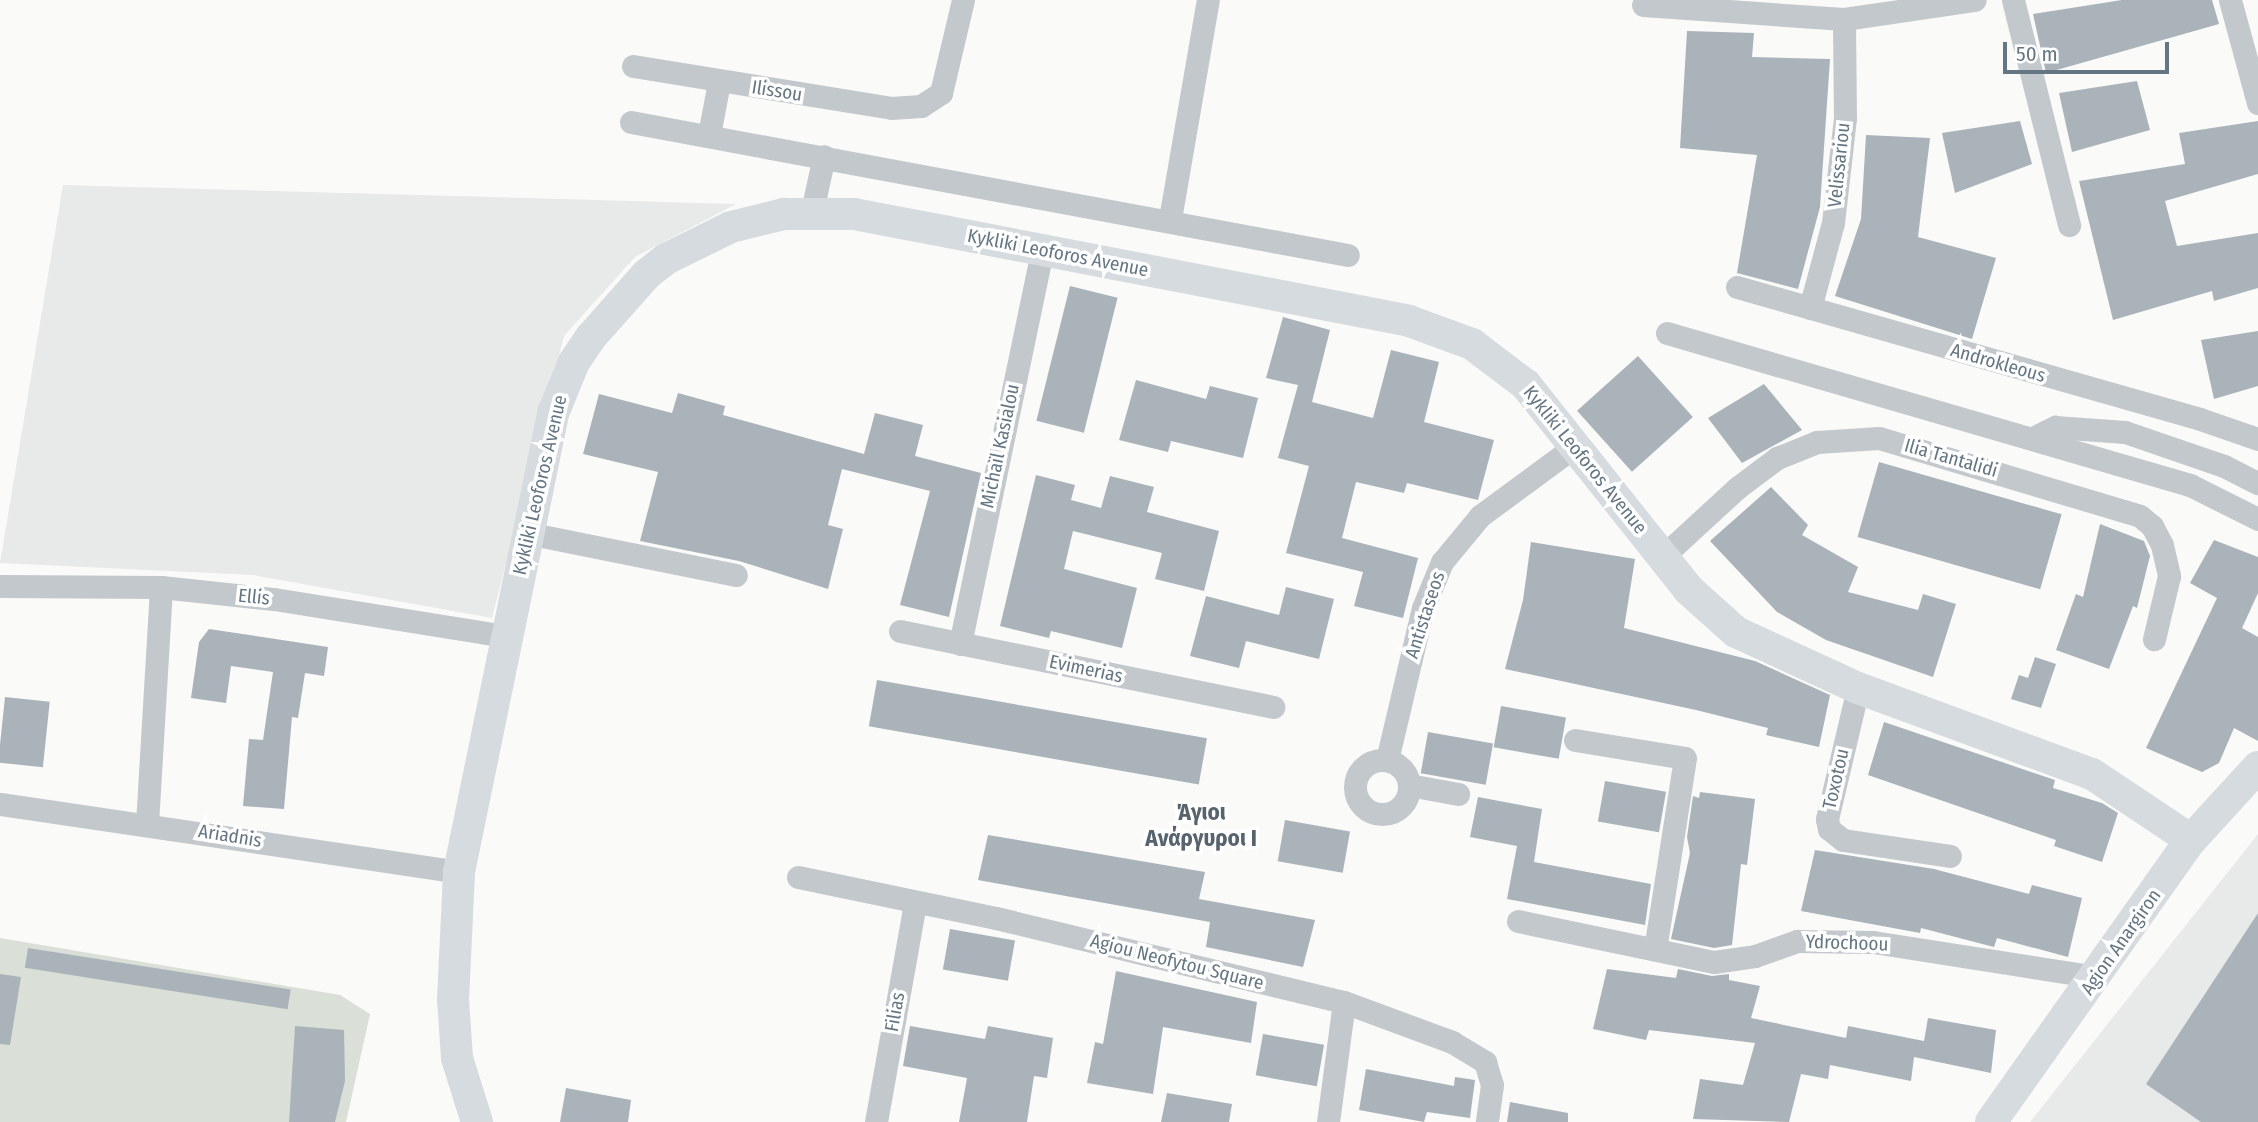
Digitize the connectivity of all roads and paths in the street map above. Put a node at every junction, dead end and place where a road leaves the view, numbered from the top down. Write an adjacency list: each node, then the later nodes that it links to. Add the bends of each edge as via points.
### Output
1 (963, 0): 9 (street, Ilissou, via 941,93 921,106 891,108)
2 (1208, 0): 15 (street)
3 (1975, 0): 7 (street)
4 (2013, 0): 16 (street)
5 (2230, 0): 10 (street)
6 (1643, 5): 7 (street)
7 (1844, 19): 20 (street, Velissariou, via 1844,118 1833,223)
8 (633, 66): 9 (street, Ilissou)
9 (719, 82): 12 (street)
10 (2258, 103)
11 (631, 122): 12 (street)
12 (709, 135): 13 (street)
13 (824, 156): 14 (street); 15 (street)
14 (812, 211): 17 (street, Kykliki Leoforos Avenue, via 854,214); 29 (street, Kykliki Leoforos Avenue, via 731,226 666,259 625,295 591,337 564,386)
15 (1170, 219): 18 (street)
16 (2069, 225)
17 (1042, 250): 26 (street, Kykliki Leoforos Avenue, via 1431,327 1472,344 1508,369); 37 (street, Michaïl Kasialou)
18 (1348, 255)
19 (1737, 287): 20 (street, Androkleous)
20 (1810, 309): 22 (street, Androkleous)
21 (1667, 333): 24 (street)
22 (2102, 393): 23 (street); 25 (street, Androkleous)
23 (2086, 426): 24 (street, via 2055,427); 27 (street, via 2125,432)
24 (2033, 438): 28 (street, via 2190,485)
25 (2258, 439)
26 (1575, 446): 30 (street, Kykliki Leoforos Avenue); 41 (street, Antistaseos, via 1480,516 1443,562 1423,608)
27 (2258, 482)
28 (2258, 519)
29 (527, 533): 31 (street); 35 (street, Kykliki Leoforos Avenue)
30 (1662, 557): 36 (street, Ilia Tantalidi, via 1777,458 1817,442 1879,438 2140,516 2152,526 2162,545 2169,576); 38 (street, Kykliki Leoforos Avenue, via 1689,590 1736,632)
31 (736, 575)
32 (0, 586): 33 (street, Ellis)
33 (161, 587): 35 (street, Ellis, via 274,599); 46 (street)
34 (900, 631): 37 (street, Evimerias)
35 (506, 636): 49 (street, Kykliki Leoforos Avenue)
36 (2154, 639)
37 (960, 644): 39 (street, Evimerias)
38 (1858, 688): 47 (street, Kykliki Leoforos Avenue, via 2092,774); 48 (street, Toxotou, via 1827,819 1829,829 1843,840)
39 (1273, 707)
40 (1575, 740): 53 (street, via 1685,758)
41 (1387, 760): 43 (street, via 1402,769); 43 (street, via 1368,763 1356,777 1361,805 1378,814 1396,810)
42 (2258, 767): 47 (street, Agion Anargiron)
43 (1409, 785): 44 (street)
44 (1458, 794)
45 (0, 804): 46 (street, Ariadnis)
46 (147, 824): 49 (street, Ariadnis)
47 (2191, 840): 54 (street, Agion Anargiron)
48 (1950, 856)
49 (459, 872): 56 (street, Kykliki Leoforos Avenue, via 453,1000 457,1058)
50 (798, 877): 51 (street, Agiou Neofytou Square)
51 (915, 902): 55 (street, Agiou Neofytou Square); 57 (street, Filias)
52 (1518, 921): 53 (street, Ydrochoou)
53 (1655, 950): 54 (street, Ydrochoou, via 1714,962 1755,956 1797,941 1873,942)
54 (2097, 977): 60 (street, Agion Anargiron)
55 (1344, 1002): 58 (street); 59 (street, Agiou Neofytou Square, via 1452,1042 1485,1062 1492,1084)
56 (477, 1122)
57 (876, 1122)
58 (1328, 1122)
59 (1487, 1122)
60 (1991, 1122)

